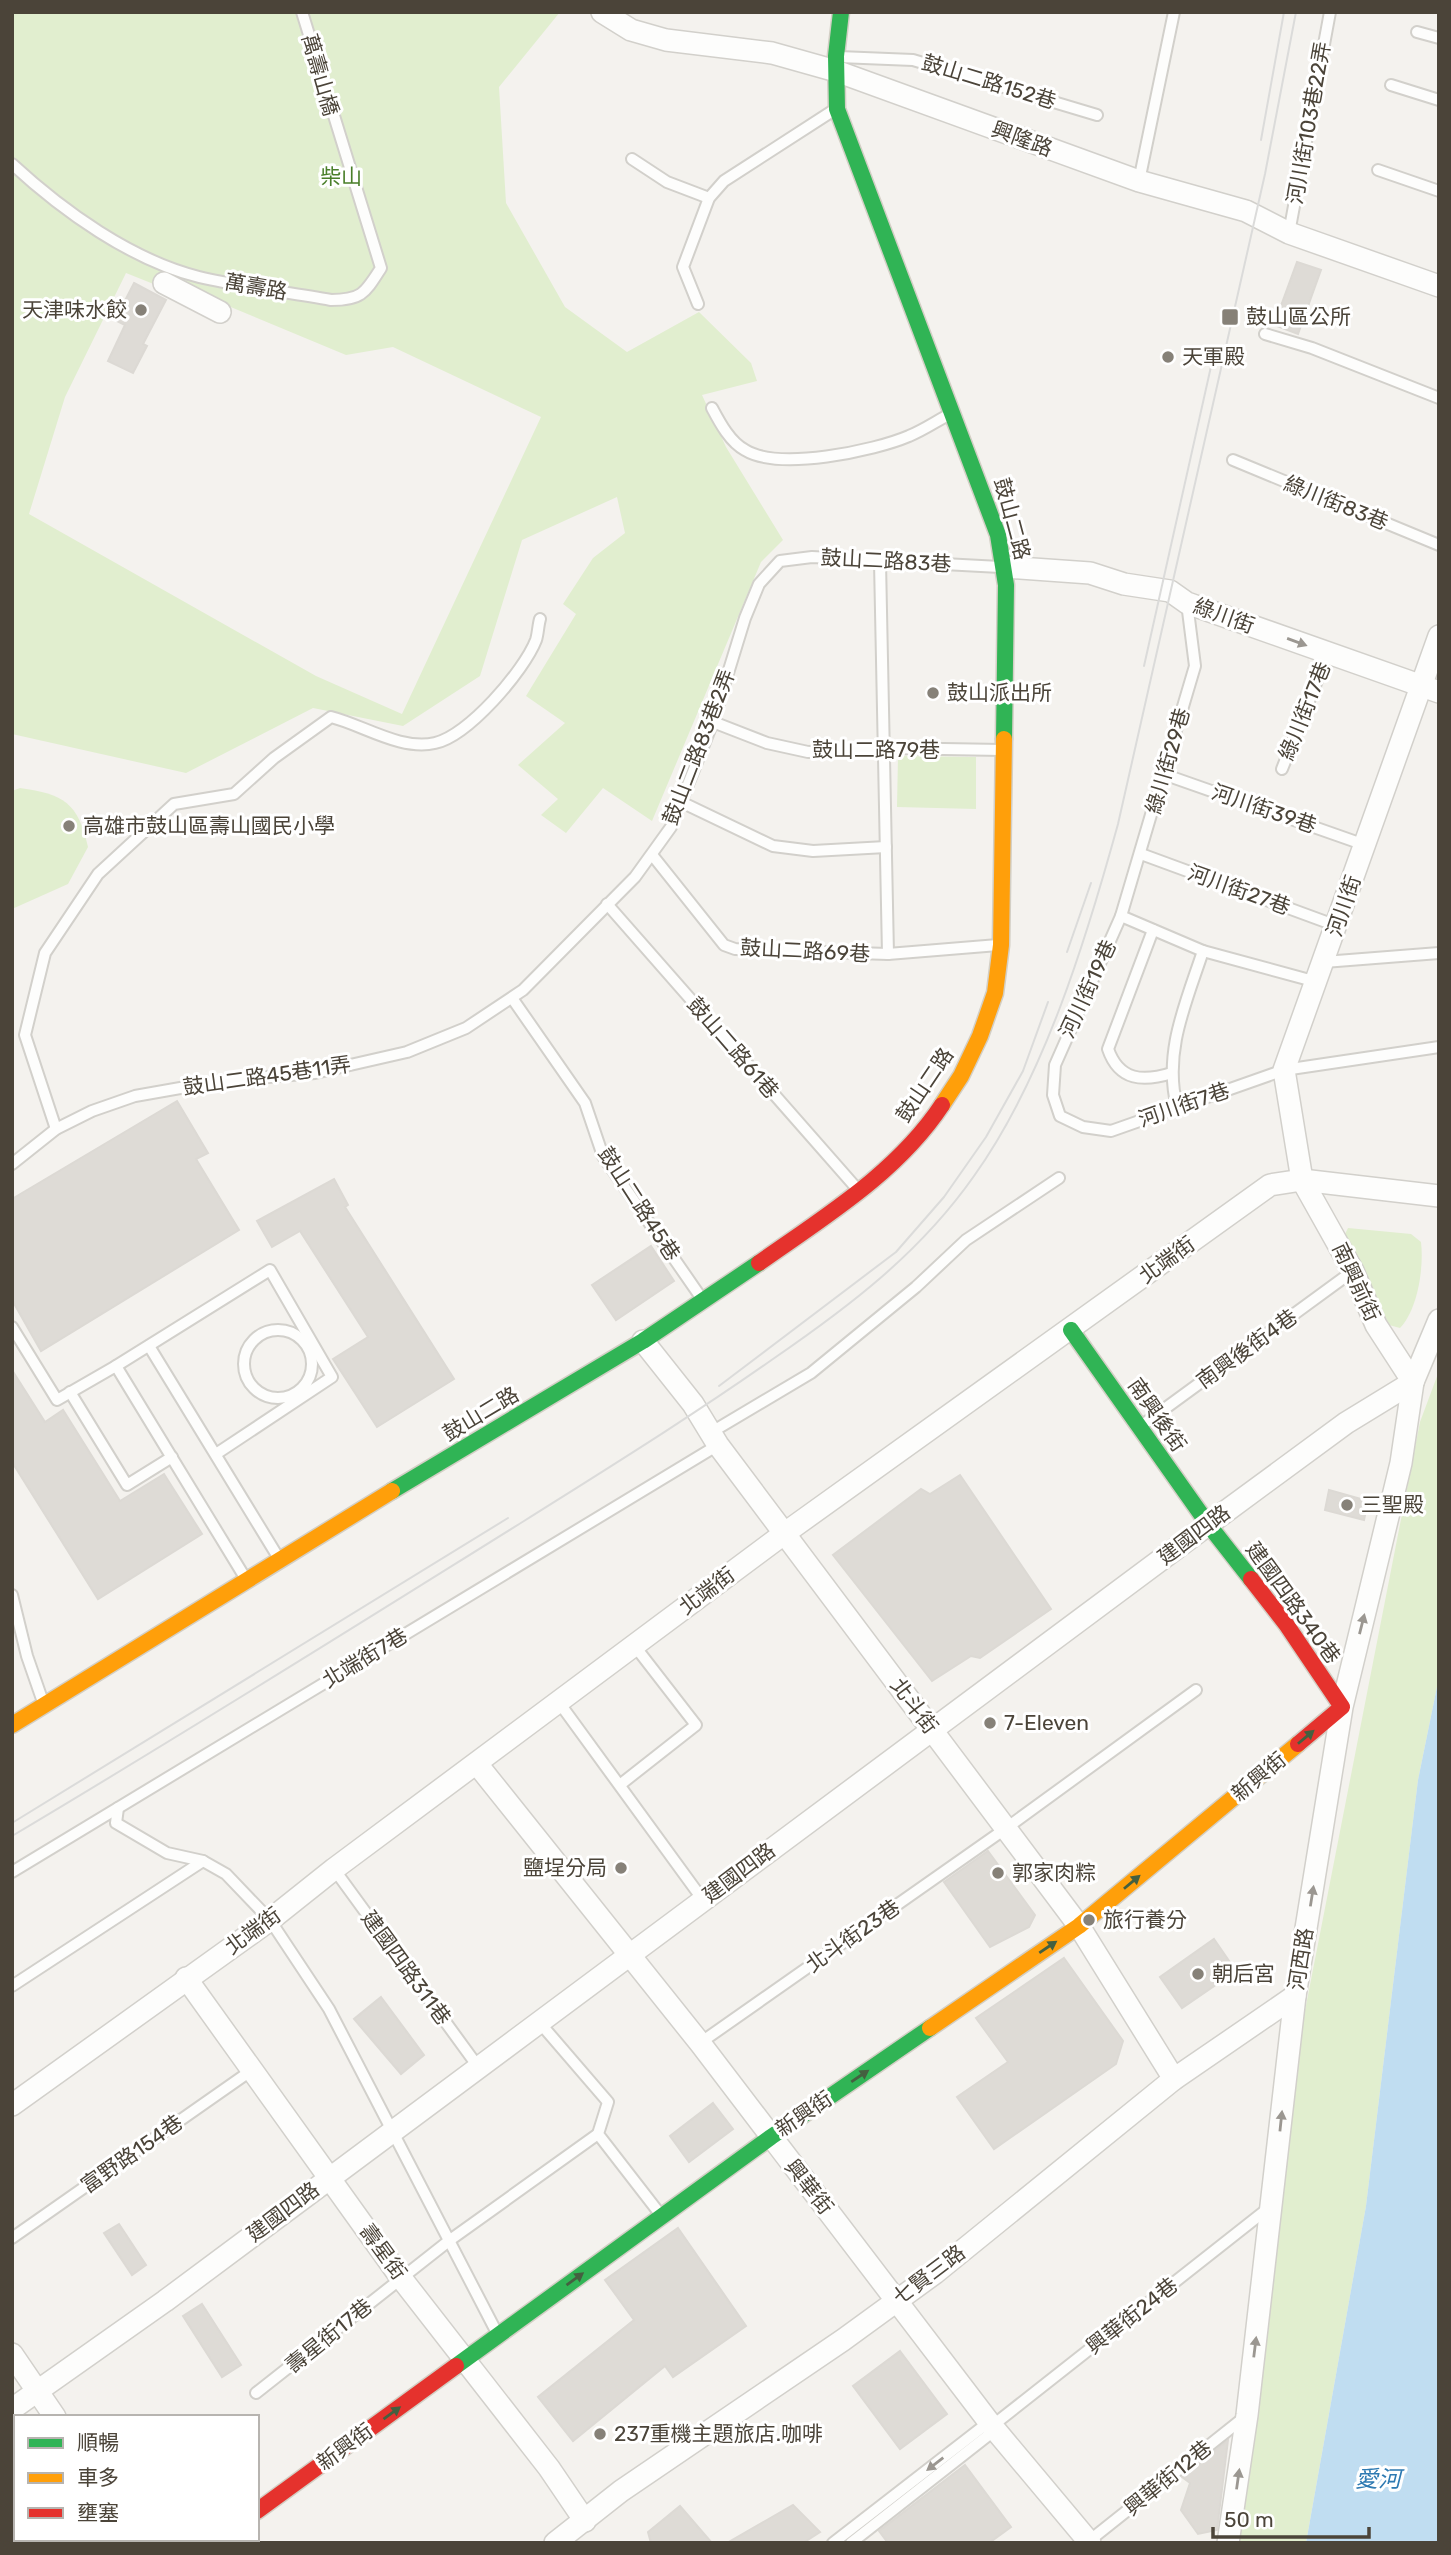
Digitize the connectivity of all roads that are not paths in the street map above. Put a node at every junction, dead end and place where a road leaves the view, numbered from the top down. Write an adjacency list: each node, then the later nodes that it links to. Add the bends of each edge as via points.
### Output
1 (302, 12): 13 (lane, 萬壽山橋)
2 (602, 12): 8 (street, 興隆路, via 631,30 666,40)
3 (841, 12): 8 (street, 鼓山二路)
4 (1174, 12): 17 (lane)
5 (1330, 12): 20 (lane, 河川街103巷22弄)
6 (1416, 33): 7 (lane)
7 (1439, 38)
8 (836, 64): 11 (street, 鼓山二路); 12 (lane, 鼓山二路152巷, via 913,60); 17 (street, 興隆路)
9 (1391, 85): 10 (lane)
10 (1439, 100)
11 (837, 109): 19 (lane, via 724,181); 28 (street, 鼓山二路)
12 (1097, 115)
13 (339, 138): 15 (lane, 萬壽路, via 381,268 352,300 200,277 165,265 59,204)
14 (632, 159): 19 (lane, via 667,182)
15 (12, 164)
16 (1378, 170): 18 (lane)
17 (1139, 181): 20 (street, 興隆路, via 1246,211)
18 (1439, 191)
19 (709, 198): 23 (lane, via 683,267)
20 (1289, 233): 22 (street, 興隆路)
21 (164, 283): 24 (street)
22 (1439, 286)
23 (698, 304)
24 (220, 312)
25 (1265, 334): 26 (lane)
26 (1439, 398)
27 (712, 408): 28 (lane, via 725,431 745,451 777,459 849,453 908,437)
28 (954, 411): 32 (street, 鼓山二路, via 987,500)
29 (1233, 460): 30 (lane, 綠川街83巷)
30 (1439, 545)
31 (880, 562): 32 (lane, 鼓山二路83巷); 33 (lane, 鼓山二路83巷, via 812,557 780,561); 40 (lane)
32 (1005, 567): 34 (street, 綠川街, via 1090,573 1170,592); 41 (street, 鼓山二路)
33 (771, 569): 39 (lane, 鼓山二路83巷2弄, via 745,618)
34 (1187, 603): 37 (street, 綠川街, one-way to 37); 43 (lane, 綠川街29巷, via 1195,666)
35 (540, 619): 64 (lane, via 536,640 501,694 467,725 436,743 388,738 331,717 234,794 174,804 98,874 45,953 25,1035)
36 (1439, 636): 38 (street, 河川街)
37 (1328, 653): 38 (street, 綠川街); 42 (lane, 綠川街17巷)
38 (1430, 689): 45 (street, 河川街)
39 (713, 722): 40 (lane, 鼓山二路79巷, via 767,743 808,752); 44 (lane, 鼓山二路83巷2弄)
40 (885, 748): 41 (lane, 鼓山二路79巷); 46 (lane)
41 (1002, 750): 53 (street, 鼓山二路)
42 (1282, 769)
43 (1163, 774): 45 (lane, 河川街39巷); 47 (lane, 綠川街29巷)
44 (679, 801): 46 (lane, via 773,846 813,851); 48 (lane, 鼓山二路83巷2弄, via 671,827)
45 (1365, 845): 51 (street, 河川街)
46 (886, 847): 56 (lane)
47 (1141, 854): 50 (lane, 綠川街29巷); 51 (lane, 河川街27巷)
48 (653, 856): 49 (lane, 鼓山二路83巷2弄); 56 (lane, 鼓山二路69巷, via 724,946)
49 (607, 904): 58 (lane, 鼓山二路83巷2弄); 68 (lane, 鼓山二路61巷)
50 (1121, 916): 52 (lane, 河川街19巷); 63 (lane, 河川街19巷, via 1055,1065 1053,1095 1060,1115)
51 (1337, 926): 57 (street, 河川街)
52 (1153, 930): 54 (lane, 河川街19巷); 61 (lane, via 1108,1049 1113,1064 1131,1077 1150,1080)
53 (1001, 945): 56 (lane, 鼓山二路69巷); 68 (street, 鼓山二路, via 995,993 961,1076 907,1148)
54 (1202, 951): 57 (lane, 河川街19巷); 61 (lane, via 1177,1026)
55 (1439, 953): 57 (lane, 河川街19巷)
56 (888, 954)
57 (1320, 972): 60 (street, 河川街)
58 (512, 998): 64 (lane, 鼓山二路45巷11弄, via 466,1028 407,1052 315,1073 220,1081 135,1096); 71 (lane, 鼓山二路45巷, via 585,1103 603,1156)
59 (1439, 1047): 60 (lane, 河川街7巷)
60 (1284, 1070): 62 (lane, 河川街7巷); 67 (street, 河川街)
61 (1171, 1073): 62 (lane)
62 (1177, 1107): 63 (lane, 河川街7巷, via 1111,1131)
63 (1083, 1127)
64 (56, 1129): 65 (lane, 鼓山二路45巷11弄)
65 (12, 1164)
66 (1059, 1178): 85 (lane, 北端街7巷, via 966,1240 811,1373)
67 (1302, 1180): 69 (street, 北端街); 70 (street, 南興前街); 74 (street, 北端街, via 1270,1185)
68 (859, 1192): 71 (street, 鼓山二路)
69 (1439, 1196)
70 (1353, 1271): 79 (street, 南興前街, via 1376,1325); 84 (lane, 南興後街4巷)
71 (704, 1302): 76 (street, 鼓山二路)
72 (1439, 1320): 79 (street)
73 (12, 1327): 82 (lane, via 57,1400)
74 (1071, 1330): 84 (street, 南興後街); 89 (street, 北端街)
75 (302, 1333): 77 (lane, via 270,1270); 80 (lane, via 332,1377); 81 (lane, via 313,1366); 81 (lane, via 264,1332 254,1338 243,1359 244,1371 256,1390 275,1398)
76 (643, 1341): 85 (street, 北斗街, via 694,1404); 90 (street, 鼓山二路)
77 (149, 1346): 78 (lane); 86 (lane)
78 (116, 1366): 82 (lane); 87 (lane)
79 (1413, 1382): 88 (street, 建國四路, via 1346,1423); 97 (street, 河西路, one-way to 79, via 1401,1463)
80 (318, 1387): 81 (lane); 83 (lane)
81 (300, 1390): 83 (lane)
82 (70, 1392): 87 (lane, via 127,1485)
83 (288, 1407): 86 (lane)
84 (1141, 1426): 88 (street, 南興後街)
85 (714, 1439): 89 (street, 北斗街); 102 (lane, 北端街7巷)
86 (216, 1454): 90 (lane)
87 (172, 1457): 91 (lane)
88 (1208, 1524): 97 (street, 建國四路340巷, via 1286,1624); 99 (street, 建國四路)
89 (785, 1533): 93 (street, 北端街); 99 (street, 北斗街)
90 (280, 1559): 91 (street, 鼓山二路)
91 (245, 1579): 96 (street, 鼓山二路)
92 (12, 1595): 96 (lane)
93 (634, 1645): 95 (street, 北端街); 101 (lane, via 696,1725)
94 (1196, 1690): 103 (lane)
95 (558, 1701): 100 (street, 北端街); 101 (lane)
96 (44, 1705): 98 (street, 鼓山二路)
97 (1342, 1707): 109 (street, 新興街, one-way to 97); 113 (street, 河西路, one-way to 97)
98 (12, 1725)
99 (930, 1729): 103 (street, 北斗街); 107 (street, 建國四路)
100 (477, 1764): 105 (street, 北端街); 110 (street, 興華街)
101 (621, 1784): 107 (lane)
102 (118, 1808): 104 (lane, via 116,1823 167,1853); 106 (lane, 北端街7巷)
103 (1005, 1829): 109 (street, 北斗街); 115 (lane, 北斗街23巷)
104 (203, 1861): 108 (lane, via 226,1874); 112 (lane)
105 (334, 1869): 108 (street, 北端街); 116 (lane, 建國四路311巷)
106 (12, 1872)
107 (703, 1900): 110 (street, 建國四路)
108 (270, 1920): 111 (street, 北端街); 120 (lane, via 329,2009)
109 (1079, 1926): 118 (street, 北斗街); 122 (street, 新興街, one-way to 109)
110 (628, 1957): 114 (street, 建國四路); 115 (street, 興華街)
111 (186, 1979): 117 (street, 壽星街); 119 (street, 北端街)
112 (14, 1980)
113 (1295, 1996): 118 (street, 七賢三路); 124 (street, 河西路, one-way to 113)
114 (540, 2023): 116 (street, 建國四路); 121 (lane, via 608,2102)
115 (700, 2043): 122 (street, 興華街)
116 (479, 2068): 120 (street, 建國四路)
117 (252, 2070): 123 (street, 壽星街); 126 (lane, 富野路154巷)
118 (1174, 2079): 129 (street, 七賢三路)
119 (12, 2105)
120 (393, 2129): 123 (street, 建國四路); 127 (lane)
121 (598, 2134): 125 (lane); 127 (lane, 壽星街17巷)
122 (771, 2137): 125 (street, 新興街); 129 (street, 興華街)
123 (328, 2178): 128 (street, 壽星街); 133 (street, 建國四路)
124 (1272, 2205): 137 (street, 河西路, one-way to 124); 138 (lane, 興華街24巷)
125 (661, 2217): 130 (street, 新興街, one-way to 125)
126 (12, 2238)
127 (450, 2240): 128 (lane, 壽星街17巷); 130 (lane)
128 (401, 2278): 132 (street, 壽星街); 134 (lane, 壽星街17巷)
129 (896, 2301): 138 (street, 興華街); 140 (street, 七賢三路, via 621,2491)
130 (498, 2335): 132 (street, 新興街)
131 (12, 2354): 133 (street)
132 (465, 2360): 139 (street, 新興街, one-way to 132); 140 (street, 壽星街)
133 (36, 2391): 135 (street, 建國四路); 136 (street)
134 (256, 2393)
135 (12, 2409)
136 (54, 2415)
137 (1247, 2415): 141 (lane, 興華街12巷); 145 (street, 河西路, one-way to 137)
138 (992, 2426): 141 (street, 興華街); 143 (lane, one-way to 143); 144 (lane)
139 (259, 2510)
140 (585, 2521): 142 (street, 七賢三路)
141 (1090, 2542)
142 (555, 2543)
143 (833, 2543)
144 (851, 2543)
145 (1228, 2543)

